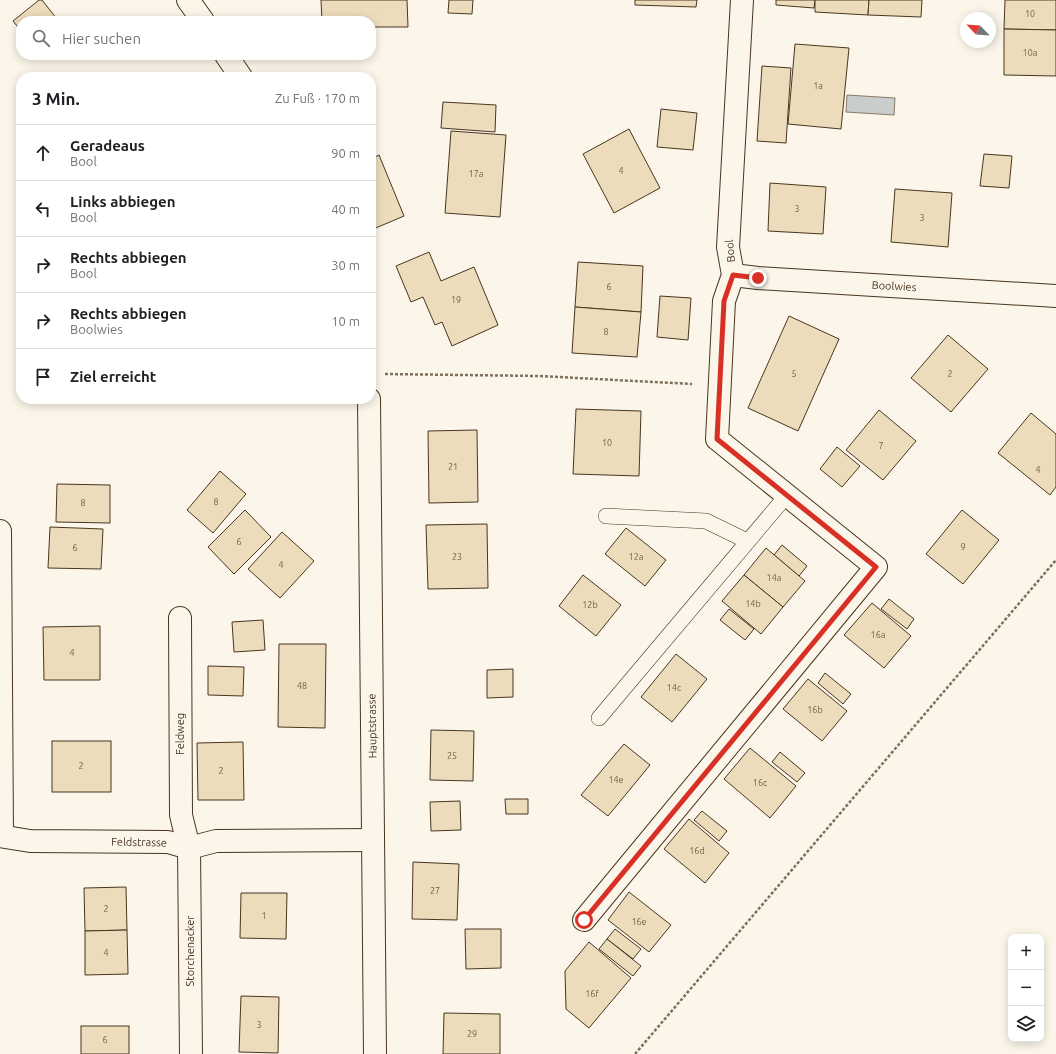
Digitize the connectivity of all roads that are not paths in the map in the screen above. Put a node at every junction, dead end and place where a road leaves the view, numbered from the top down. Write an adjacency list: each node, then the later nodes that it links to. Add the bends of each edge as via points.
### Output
1 (188, 0): 3 (street)
2 (742, 0): 6 (street, Bool, via 728,247)
3 (199, 16)
4 (229, 60): 5 (street)
5 (238, 72)
6 (733, 275): 7 (street, Boolwies); 9 (street, Bool, via 724,301 717,439)
7 (1056, 296)
8 (368, 404): 16 (street, Hauptstrasse)
9 (787, 495): 12 (lane); 18 (street, Bool, via 876,567)
10 (606, 516): 12 (lane, via 706,521)
11 (0, 531): 15 (street)
12 (747, 541): 14 (lane)
13 (180, 618): 17 (street, Feldweg, via 181,816)
14 (599, 718)
15 (1, 836): 17 (street, Feldstrasse, via 30,841 168,842)
16 (373, 840): 17 (street, via 216,841); 20 (street, Hauptstrasse)
17 (189, 848): 19 (street, Storchenacker)
18 (584, 920)
19 (191, 1054)
20 (374, 1054)

